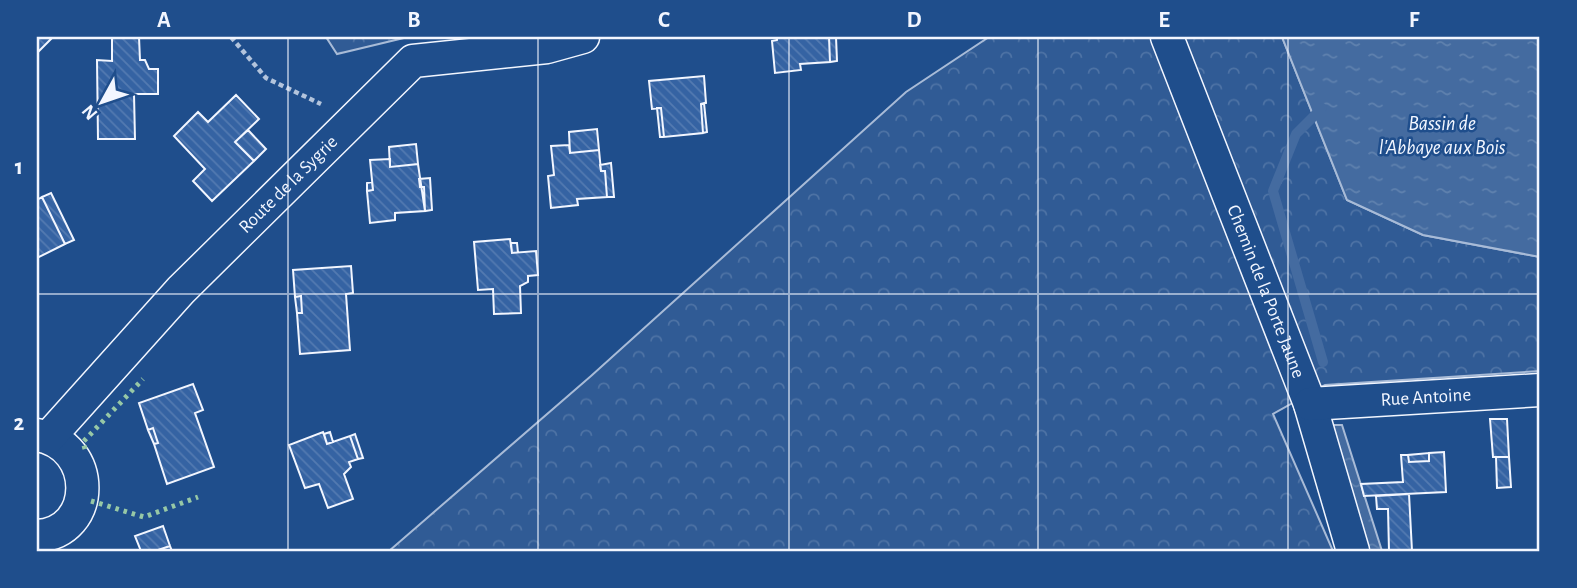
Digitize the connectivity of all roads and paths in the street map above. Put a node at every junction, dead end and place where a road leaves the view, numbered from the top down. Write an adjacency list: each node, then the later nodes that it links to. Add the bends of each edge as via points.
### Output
1 (231, 37): 4 (path, via 266,78)
2 (583, 37): 4 (street, Route de la Sygrie, via 547,47 413,61)
3 (1167, 37): 6 (street, Chemin de la Porte Jaune)
4 (353, 120): 7 (street, Route de la Sygrie, via 181,290)
5 (1540, 390): 6 (street, Rue Antoine)
6 (1310, 404): 9 (street, Chemin de la Porte Jaune)
7 (43, 436): 8 (street, via 64,445 75,457 83,489 80,506 70,520)
8 (37, 536)
9 (1353, 551)

